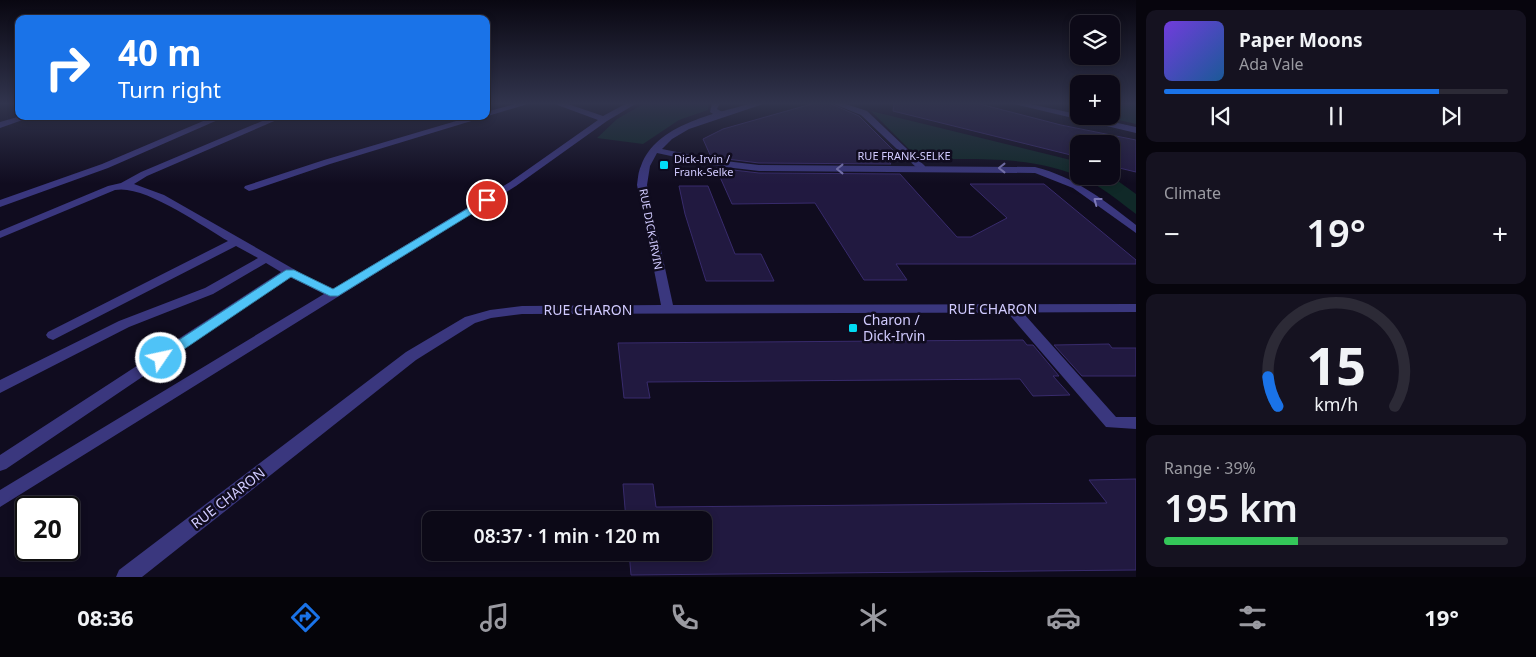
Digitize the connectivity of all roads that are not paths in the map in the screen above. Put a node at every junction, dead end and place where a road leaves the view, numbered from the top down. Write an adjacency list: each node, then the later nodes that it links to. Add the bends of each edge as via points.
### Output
1 (190, 130): 11 (street, via 105,166)
2 (249, 130): 9 (street)
3 (437, 130): 10 (street)
4 (589, 130): 17 (street, via 513,184)
5 (682, 130): 7 (street, RUE DICK-IRVIN)
6 (883, 130): 8 (street)
7 (656, 150): 8 (street, RUE FRANK-SELKE, one-way to 7, via 759,168 709,162); 20 (street, RUE DICK-IRVIN, via 646,165 642,185)
8 (922, 168): 12 (street, RUE FRANK-SELKE, one-way to 8, via 1075,185 1043,172)
9 (125, 185): 13 (street); 14 (street, via 152,193)
10 (250, 188)
11 (0, 204)
12 (1136, 230)
13 (0, 235)
14 (236, 241): 15 (street); 21 (street)
15 (267, 258): 16 (street); 22 (street, via 209,291 124,324)
16 (290, 272): 17 (street); 24 (street)
17 (334, 294): 25 (street)
18 (1136, 308): 19 (street, RUE CHARON)
19 (1012, 309): 20 (street, RUE CHARON); 23 (street, via 1112,423)
20 (668, 310): 26 (street, RUE CHARON, via 522,310 470,320 410,356)
21 (53, 335)
22 (0, 387)
23 (1136, 423)
24 (0, 464)
25 (0, 499)
26 (126, 577)

